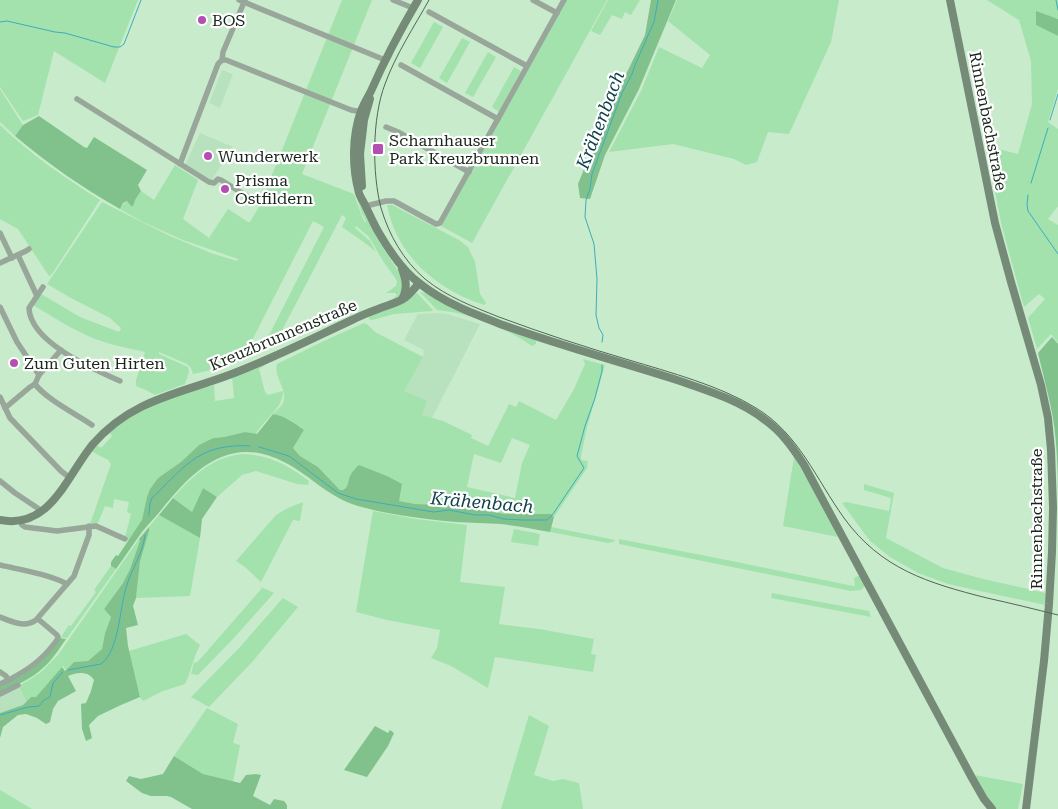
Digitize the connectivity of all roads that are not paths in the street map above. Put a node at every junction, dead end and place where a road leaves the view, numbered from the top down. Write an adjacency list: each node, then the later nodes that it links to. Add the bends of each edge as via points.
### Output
1 (393, 0): 7 (street)
2 (418, 0): 7 (main road)
3 (533, 0): 9 (street)
4 (564, 0): 9 (street)
5 (950, 0): 46 (main road, Rinnenbachstraße, via 1000,241 1047,412)
6 (243, 1): 10 (street); 11 (street)
7 (413, 8): 11 (main road)
8 (429, 12): 13 (street)
9 (557, 13): 13 (street)
10 (222, 60): 15 (street, via 351,110); 18 (street, via 214,73)
11 (385, 60): 15 (main road, via 367,96)
12 (400, 65): 16 (street)
13 (527, 66): 16 (street)
14 (77, 99): 18 (street)
15 (364, 112): 21 (main road, via 360,154)
16 (498, 119): 19 (street)
17 (386, 127): 19 (street)
18 (180, 164): 20 (street, via 210,183 222,180)
19 (468, 172): 21 (street, via 437,224 394,201)
20 (258, 203)
21 (365, 205): 25 (main road)
22 (0, 233): 24 (street)
23 (29, 249): 24 (street)
24 (15, 257): 26 (street); 29 (street)
25 (399, 263): 27 (main road); 30 (main road, via 406,286)
26 (0, 264)
27 (419, 283): 30 (main road, Kreuzbrunnenstraße); 57 (main road, via 450,303 500,323 714,394 761,416 775,428 804,466 972,778)
28 (43, 286): 29 (street)
29 (37, 296): 32 (street, via 29,307 31,321)
30 (400, 300): 39 (main road, Kreuzbrunnenstraße, via 252,366 152,402 126,416 103,434)
31 (0, 307): 33 (street, via 17,342)
32 (61, 350): 33 (street); 34 (street)
33 (40, 375): 35 (street)
34 (120, 381)
35 (35, 384): 37 (street); 38 (street, via 40,391)
36 (0, 397): 37 (street)
37 (5, 408): 39 (street, via 12,420)
38 (92, 425)
39 (70, 478): 41 (main road, Kreuzbrunnenstraße)
40 (0, 481): 41 (street)
41 (42, 511): 43 (main road)
42 (0, 520): 43 (main road)
43 (20, 520): 44 (street, via 25,527 54,531)
44 (89, 526): 45 (street, via 97,526); 48 (street, via 77,569)
45 (125, 539)
46 (1055, 552): 56 (main road, Rinnenbachstraße)
47 (0, 565): 48 (street)
48 (67, 584): 50 (street)
49 (0, 617): 50 (street, via 25,624)
50 (38, 619): 52 (street, via 58,636 57,639 38,662)
51 (0, 672): 52 (street)
52 (8, 680): 53 (street)
53 (0, 684)
54 (18, 686): 55 (street)
55 (0, 694)
56 (1027, 807)
57 (992, 809)

